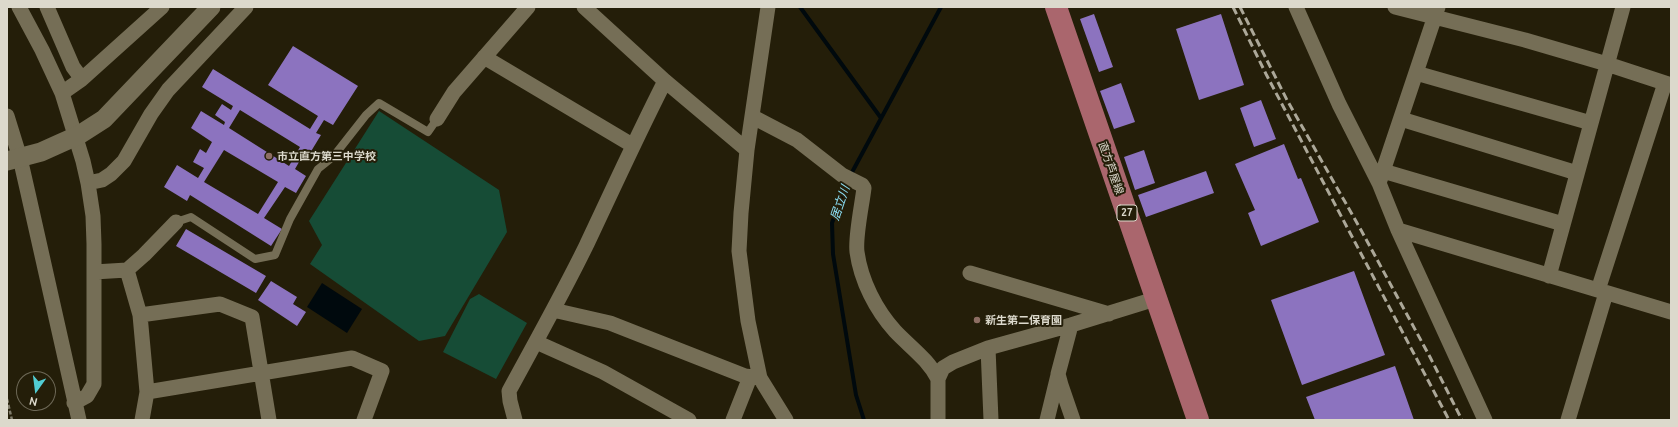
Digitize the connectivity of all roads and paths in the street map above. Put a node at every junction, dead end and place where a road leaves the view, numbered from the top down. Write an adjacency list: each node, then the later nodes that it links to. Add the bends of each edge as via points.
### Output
1 (19, 7): 20 (street)
2 (47, 7): 17 (street, via 73,67)
3 (161, 7): 17 (street)
4 (212, 7): 28 (street, via 104,118 79,135 44,151)
5 (246, 7): 31 (street, via 168,90 124,161 102,180)
6 (528, 7): 14 (street)
7 (584, 7): 18 (street)
8 (768, 7): 22 (street)
9 (1056, 7): 40 (main road, 直方芦屋線 / 27)
10 (1296, 7): 30 (street, via 1339,104)
11 (1395, 7): 13 (street)
12 (1623, 7): 15 (street)
13 (1436, 13): 15 (street); 16 (street)
14 (484, 57): 23 (street, via 454,92); 26 (street)
15 (1606, 64): 19 (street); 25 (street)
16 (1416, 73): 24 (street); 25 (street)
17 (82, 79): 20 (street)
18 (665, 81): 26 (street); 27 (street)
19 (1668, 84): 39 (street)
20 (62, 93): 31 (street)
21 (7, 116): 28 (street)
22 (753, 116): 27 (street); 51 (street, via 797,140 842,175 862,185 864,188 857,251 863,278 878,309 933,368)
23 (437, 119): 32 (lane, via 428,132 379,103 366,115 333,157 318,169 290,219 275,255 255,259 191,217)
24 (1401, 119): 29 (street); 30 (street)
25 (1591, 123): 29 (street)
26 (632, 145): 41 (street, via 586,246)
27 (748, 150): 50 (street, via 739,251)
28 (13, 160): 54 (street)
29 (1577, 173): 33 (street)
30 (1381, 177): 33 (street); 34 (street)
31 (88, 183): 36 (street, via 93,216)
32 (176, 222): 35 (street)
33 (1563, 224): 38 (street)
34 (1398, 230): 38 (street); 69 (street)
35 (127, 270): 36 (street); 44 (street)
36 (94, 272): 54 (street, via 94,384 87,396)
37 (970, 273): 43 (street)
38 (1549, 276): 39 (street)
39 (1602, 292): 42 (street); 70 (street)
40 (1155, 299): 43 (street); 68 (main road, 直方芦屋線 / 27)
41 (553, 310): 46 (street); 50 (street, via 610,323)
42 (1671, 312)
43 (1109, 314): 45 (street)
44 (140, 315): 48 (street, via 220,304 252,317); 52 (street)
45 (1071, 325): 47 (street); 49 (street)
46 (536, 342): 60 (street, via 509,391); 61 (street, via 603,372)
47 (988, 348): 51 (street, via 943,368); 65 (street)
48 (261, 373): 52 (street); 58 (street); 59 (street, via 352,358 382,372)
49 (1058, 374): 66 (street); 67 (street)
50 (755, 378): 62 (street); 63 (street)
51 (938, 378): 64 (street)
52 (147, 392): 57 (street)
53 (7, 399): 55 (path)
54 (74, 404): 56 (street)
55 (12, 420)
56 (79, 420)
57 (142, 420)
58 (270, 420)
59 (364, 420)
60 (515, 420)
61 (689, 420)
62 (733, 420)
63 (786, 420)
64 (938, 420)
65 (991, 420)
66 (1047, 420)
67 (1073, 420)
68 (1198, 420)
69 (1485, 420)
70 (1568, 420)

